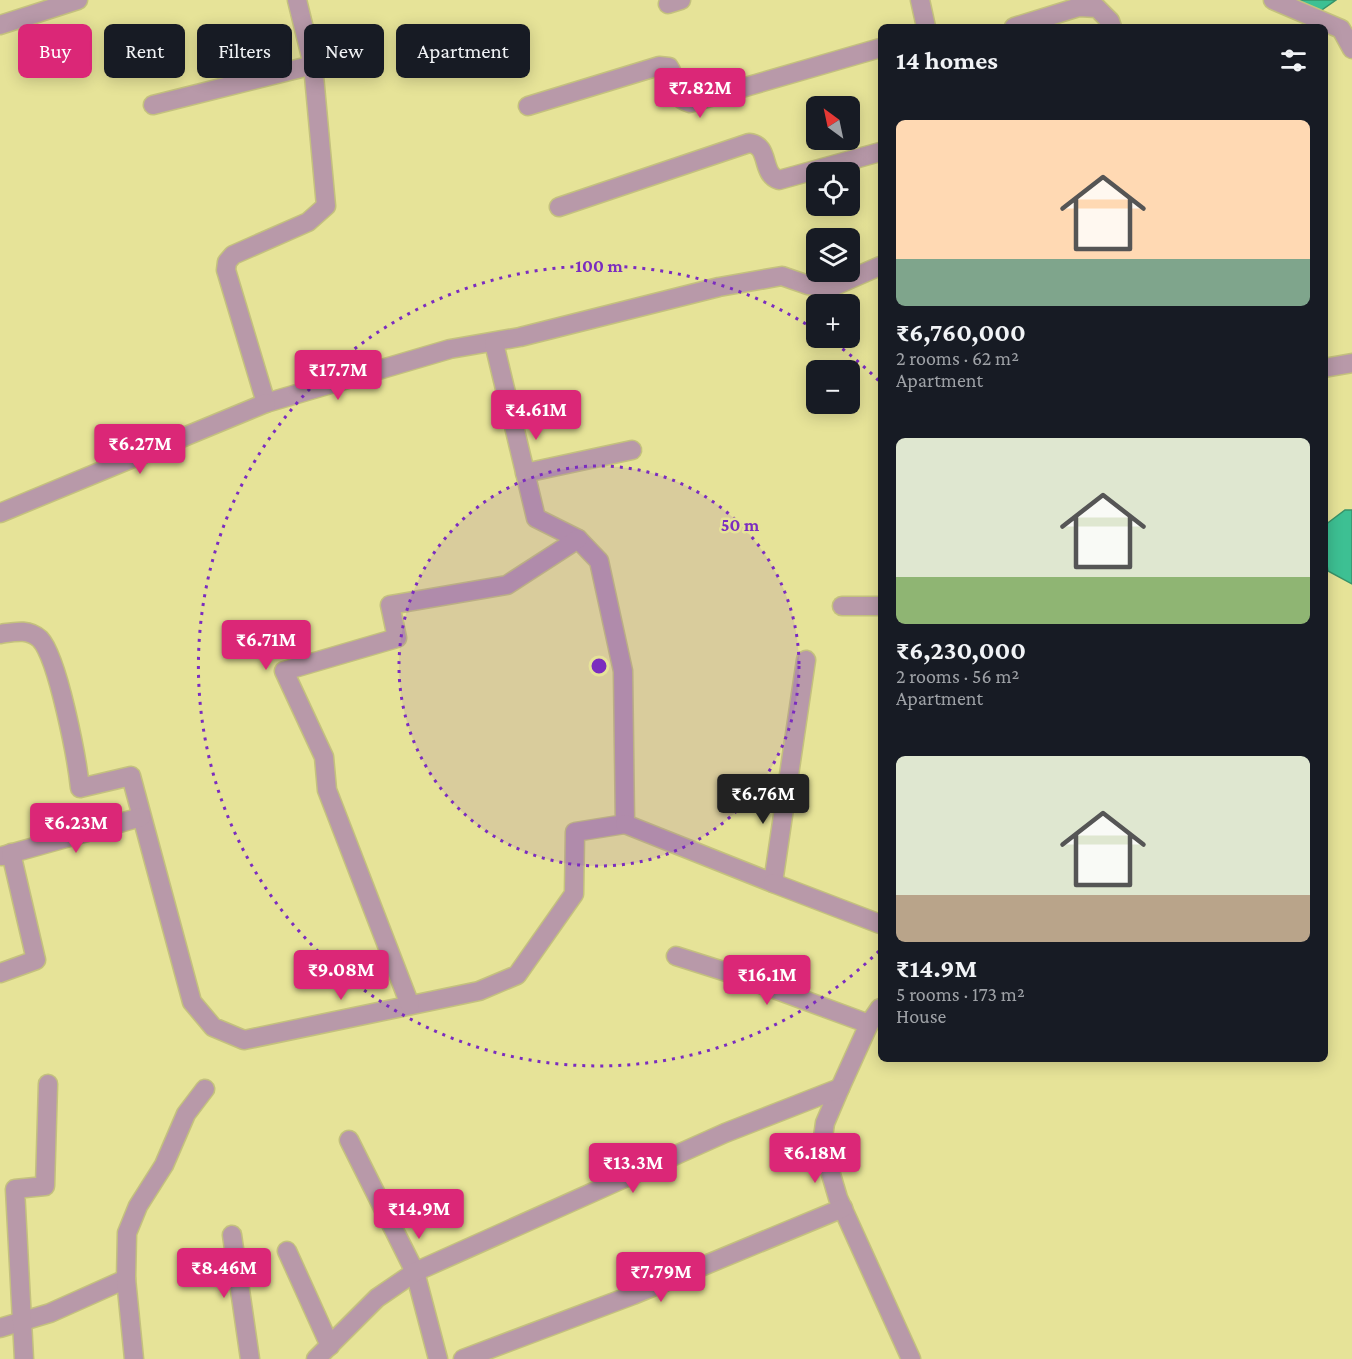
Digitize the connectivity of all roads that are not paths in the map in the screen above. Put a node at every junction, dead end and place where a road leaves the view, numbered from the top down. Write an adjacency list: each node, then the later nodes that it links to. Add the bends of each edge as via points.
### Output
1 (78, 0): 8 (street)
2 (297, 0): 9 (street)
3 (920, 0): 5 (street)
4 (1272, 0): 11 (street, via 1341,29)
5 (925, 24)
6 (1024, 24): 7 (street, via 1079,7 1097,8)
7 (1111, 24)
8 (0, 25)
9 (304, 28)
10 (878, 49): 15 (street, via 690,103 681,101 677,95 672,70 659,66)
11 (1352, 49)
12 (304, 66): 14 (street)
13 (314, 78): 22 (street, via 326,206 308,222 233,255 227,262 226,270)
14 (153, 105)
15 (528, 106)
16 (878, 153): 17 (street, via 779,180 770,173 761,148 749,143)
17 (559, 207)
18 (878, 267): 19 (street, via 830,288 782,276 719,287)
19 (494, 343): 22 (street, via 450,349); 24 (street)
20 (1352, 363): 21 (street)
21 (1328, 367)
22 (266, 403): 25 (street)
23 (632, 450): 24 (street)
24 (525, 473): 26 (street, via 536,518)
25 (0, 513)
26 (578, 538): 32 (street, via 599,561 623,671); 38 (street, via 507,585 390,605 397,638 284,671 324,757 327,790)
27 (842, 606): 28 (street)
28 (878, 606)
29 (0, 634): 31 (street, via 24,630 39,638 50,656 76,756 80,788 131,776)
30 (806, 660): 34 (street)
31 (141, 817): 33 (street); 38 (street, via 192,1002 213,1027 244,1040)
32 (625, 824): 34 (street); 38 (street, via 575,832 574,894 517,975 479,991)
33 (6, 855): 37 (street, via 36,960)
34 (773, 883): 35 (street)
35 (878, 923)
36 (676, 956): 40 (street)
37 (0, 974)
38 (410, 1005)
39 (878, 1011): 40 (street)
40 (869, 1024): 42 (street)
41 (48, 1084): 46 (street, via 45,1186 15,1189)
42 (840, 1088): 45 (street, via 825,1123 822,1144); 49 (street, via 725,1133)
43 (205, 1089): 50 (street, via 186,1114 164,1165 138,1206 127,1233)
44 (348, 1140): 49 (street)
45 (843, 1208): 54 (street); 60 (street, via 633,1295)
46 (9, 1231): 51 (street)
47 (232, 1235): 57 (street)
48 (287, 1251): 53 (street)
49 (415, 1272): 53 (street, via 377,1298); 59 (street)
50 (126, 1279): 51 (street, via 50,1313); 56 (street)
51 (22, 1321): 52 (street); 55 (street)
52 (0, 1328)
53 (330, 1346): 58 (street)
54 (903, 1357)
55 (24, 1359)
56 (134, 1359)
57 (250, 1359)
58 (316, 1359)
59 (438, 1359)
60 (463, 1359)

